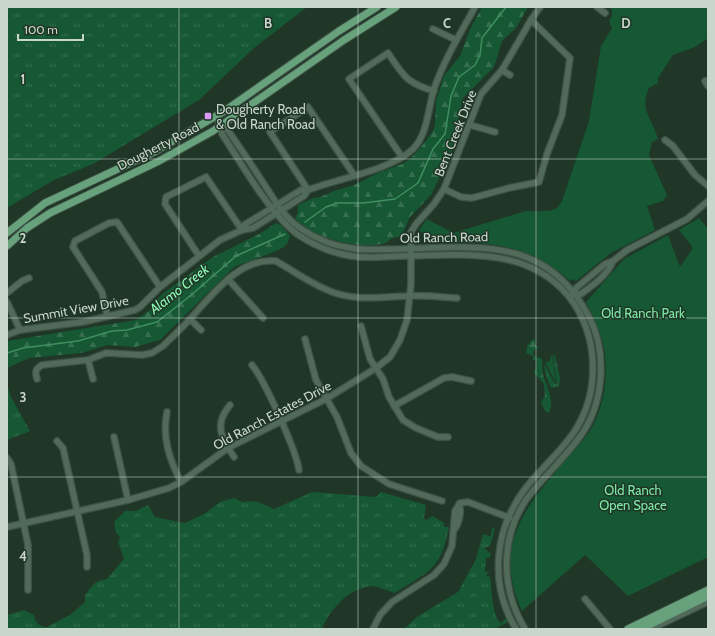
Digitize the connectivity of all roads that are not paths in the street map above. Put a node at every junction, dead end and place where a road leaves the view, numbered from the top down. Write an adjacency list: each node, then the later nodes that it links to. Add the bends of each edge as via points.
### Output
1 (377, 7): 13 (main road, Dougherty Road)
2 (396, 7): 14 (main road, Dougherty Road)
3 (475, 7): 9 (street, Summit View Drive)
4 (540, 7): 7 (street, Bent Creek Drive)
5 (597, 7): 6 (street)
6 (605, 13)
7 (531, 20): 10 (street, Bent Creek Drive); 21 (street, via 570,58 562,115 539,182 472,198 461,197)
8 (433, 29): 9 (street)
9 (456, 40): 12 (street, Summit View Drive)
10 (502, 70): 11 (street); 15 (street, Bent Creek Drive, via 480,94)
11 (510, 75)
12 (434, 90): 18 (street, Summit View Drive, via 422,136 413,149); 18 (street, via 410,82 388,53 350,78)
13 (215, 117): 14 (street, Old Ranch Road); 28 (main road, Dougherty Road, via 154,152 46,203)
14 (221, 125): 24 (street, Old Ranch Road, via 227,129); 25 (street, Old Ranch Road, via 222,134); 29 (main road, Dougherty Road, via 159,161 50,213 27,228)
15 (470, 125): 16 (street); 21 (street, Bent Creek Drive)
16 (495, 132)
17 (665, 140): 20 (street)
18 (402, 157): 19 (street, Summit View Drive)
19 (354, 175): 22 (street, Summit View Drive); 22 (street, via 308,107 270,132)
20 (708, 186)
21 (444, 189): 30 (street, Bent Creek Drive, via 411,232)
22 (308, 190): 24 (street, Summit View Drive, via 301,190); 26 (street, Summit View Drive, via 304,196)
23 (708, 201): 37 (street, via 688,219 605,264 576,288)
24 (278, 205): 25 (street, Summit View Drive); 26 (street, Old Ranch Road)
25 (272, 208): 26 (street, Old Ranch Road); 27 (street, Summit View Drive, via 244,225)
26 (279, 213): 27 (street, Summit View Drive, via 253,228); 30 (street, Old Ranch Road, via 300,229 333,244 352,248); 32 (street, Old Ranch Road, via 296,233 331,252 352,256)
27 (242, 230): 31 (street, Summit View Drive, via 220,240); 31 (street, via 206,177 166,197 165,204)
28 (7, 233)
29 (7, 246)
30 (410, 249): 32 (street, Old Ranch Estates Drive); 37 (street, Old Ranch Road, via 479,246 516,252 551,270)
31 (199, 256): 35 (street, Summit View Drive)
32 (411, 256): 38 (street, Old Ranch Estates Drive); 40 (street, Old Ranch Road, via 480,254 513,260 545,276)
33 (29, 278): 36 (street)
34 (228, 279): 38 (street, via 243,269 268,260 276,261 335,293 376,299); 43 (street); 44 (street)
35 (160, 287): 42 (street, Summit View Drive, via 140,307 122,314); 42 (street, via 116,222 113,221 84,236 75,241 73,248 102,292)
36 (7, 293)
37 (575, 294): 40 (street); 73 (street, Old Ranch Road, via 591,320 596,336 600,359 597,398 590,420 580,437 532,493)
38 (410, 296): 39 (street); 52 (street, Old Ranch Estates Drive, via 407,320 400,340 390,356)
39 (457, 298)
40 (569, 298): 72 (street, Old Ranch Road, via 584,323 589,338 593,360 590,394 575,431 526,487)
41 (7, 302): 46 (street)
42 (107, 315): 46 (street, Summit View Drive, via 83,322)
43 (263, 318)
44 (190, 319): 47 (street); 50 (street, via 163,346 152,353 142,356 106,354)
45 (361, 326): 52 (street, via 370,360)
46 (20, 330): 48 (street, Summit View Drive)
47 (201, 330)
48 (7, 335)
49 (305, 339): 56 (street, via 316,380)
50 (88, 360): 53 (street, via 42,364 36,368); 54 (street)
51 (252, 365): 60 (street, via 259,374)
52 (376, 368): 56 (street, Old Ranch Estates Drive); 58 (street)
53 (37, 379)
54 (93, 379)
55 (471, 381): 58 (street, via 444,378)
56 (326, 399): 60 (street, Old Ranch Estates Drive); 70 (street, via 337,417 351,452 361,466 389,484)
57 (230, 405): 64 (street, via 224,412 220,428 221,437)
58 (394, 406): 62 (street, via 403,420 416,428 438,437)
59 (168, 412): 68 (street, via 165,423 168,452)
60 (281, 422): 64 (street, Old Ranch Estates Drive); 67 (street, via 298,460)
61 (114, 437): 69 (street)
62 (448, 437)
63 (57, 441): 71 (street, via 63,448)
64 (228, 448): 65 (street); 68 (street, Old Ranch Estates Drive)
65 (234, 457)
66 (7, 458): 74 (street, via 11,464)
67 (299, 470)
68 (181, 482): 69 (street, Old Ranch Estates Drive, via 158,492)
69 (128, 500): 71 (street, Old Ranch Estates Drive)
70 (442, 501)
71 (78, 511): 74 (street, Old Ranch Estates Drive); 76 (street)
72 (508, 518): 73 (street); 82 (street, via 468,502 459,504 454,511 454,530 449,554 439,571 392,602 380,615); 83 (street, Old Ranch Road, via 500,544 498,575 506,610)
73 (515, 520): 84 (street, Old Ranch Road, via 508,544 506,574 513,607)
74 (23, 524): 75 (street, Old Ranch Estates Drive); 77 (street, via 28,544)
75 (7, 527)
76 (87, 566)
77 (28, 590)
78 (708, 590): 86 (main road)
79 (708, 596): 87 (main road)
80 (585, 599): 85 (street)
81 (708, 602): 88 (street)
82 (373, 629)
83 (516, 629)
84 (525, 629)
85 (610, 629)
86 (628, 629)
87 (641, 629)
88 (651, 629)

